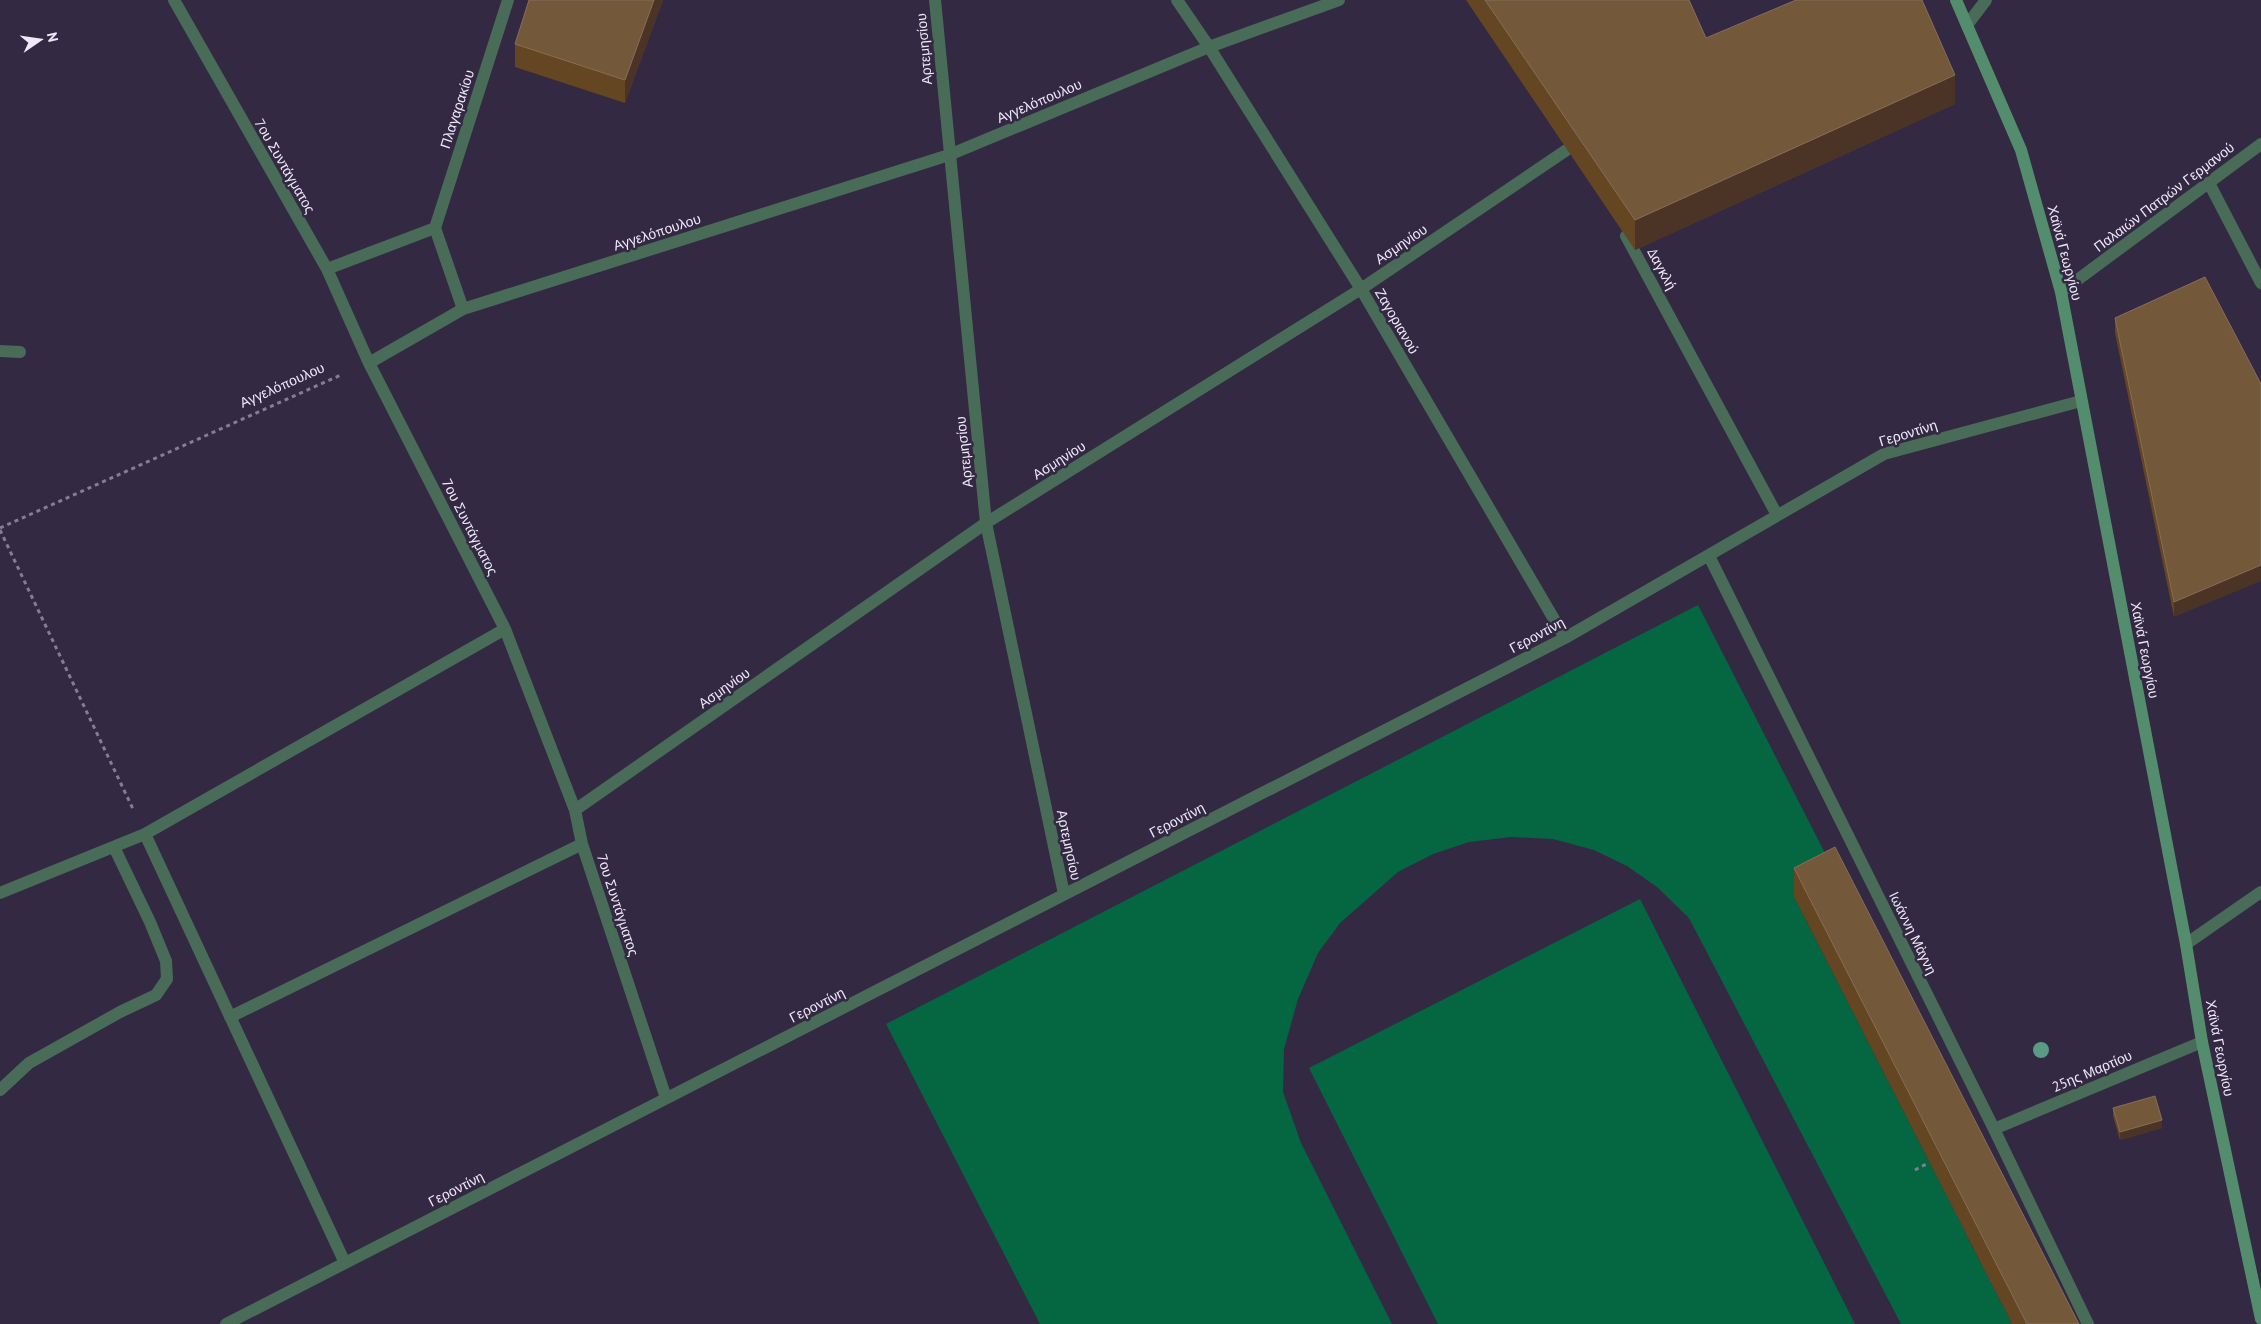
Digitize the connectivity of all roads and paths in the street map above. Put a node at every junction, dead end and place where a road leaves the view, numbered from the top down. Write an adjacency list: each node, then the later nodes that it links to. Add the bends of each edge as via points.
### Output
1 (174, 0): 16 (street, 7ου Συντάγματος)
2 (508, 0): 15 (street, Πλαγαρακίου)
3 (934, 0): 12 (street, Αρτεμησίου)
4 (1177, 0): 9 (street, Ζαγοριανού)
5 (1339, 0): 9 (street, Αγγελόπουλου)
6 (1956, 0): 8 (main road, Χαϊνά Γεωργίου)
7 (1986, 0): 8 (street)
8 (1967, 25): 19 (main road, Χαϊνά Γεωργίου, via 2021,150)
9 (1209, 47): 12 (street, Αγγελόπουλου); 18 (street, Ζαγοριανού)
10 (2261, 144): 13 (street, Παλαιών Πατρών Γερμανού)
11 (1568, 149): 18 (street, Ασμηνίου)
12 (949, 155): 20 (street, Αγγελόπουλου); 26 (street, Αρτεμησίου)
13 (2209, 182): 17 (street); 19 (street, Παλαιών Πατρών Γερμανού)
14 (1620, 226): 25 (street, Δαγκλή)
15 (435, 228): 16 (street); 20 (street)
16 (327, 269): 23 (street, 7ου Συντάγματος)
17 (2261, 283)
18 (1361, 289): 26 (street, Ασμηνίου); 30 (street, Ζαγοριανού)
19 (2061, 292): 24 (main road, Χαϊνά Γεωργίου)
20 (463, 309): 23 (street, Αγγελόπουλου)
21 (0, 351): 22 (street)
22 (20, 352)
23 (369, 363): 27 (path, Αγγελόπουλου); 29 (street, 7ου Συντάγματος)
24 (2081, 401): 25 (street, Γεροντίνη, via 1884,454); 38 (main road, Χαϊνά Γεωργίου)
25 (1777, 515): 28 (street, Γεροντίνη)
26 (986, 523): 31 (street, Ασμηνίου); 37 (street, Αρτεμησίου)
27 (0, 529): 32 (path)
28 (1709, 556): 30 (street, Γεροντίνη); 43 (street, Ιωάννη Μὰγνη)
29 (505, 629): 31 (street, 7ου Συντάγματος); 32 (street)
30 (1565, 638): 37 (street, Γεροντίνη)
31 (575, 810): 33 (street, 7ου Συντάγματος)
32 (145, 834): 34 (street); 39 (street)
33 (582, 844): 39 (street); 42 (street, 7ου Συντάγματος)
34 (114, 847): 36 (street); 41 (street, via 166,961 167,979 156,995 29,1063)
35 (2261, 892): 38 (street)
36 (0, 893)
37 (1064, 894): 42 (street, Γεροντίνη)
38 (2186, 944): 40 (main road, Χαϊνά Γεωργίου)
39 (230, 1017): 46 (street)
40 (2202, 1042): 43 (street, 25ης Μαρτίου); 47 (main road, Χαϊνά Γεωργίου)
41 (0, 1090)
42 (666, 1098): 46 (street, Γεροντίνη)
43 (1994, 1129): 50 (street, Ιωάννη Μὰγνη)
44 (1928, 1163): 45 (path)
45 (1916, 1170)
46 (346, 1263): 49 (street, Γεροντίνη)
47 (2260, 1304): 48 (main road, Χαϊνά Γεωργίου)
48 (2261, 1320)
49 (226, 1324)
50 (2088, 1324)

